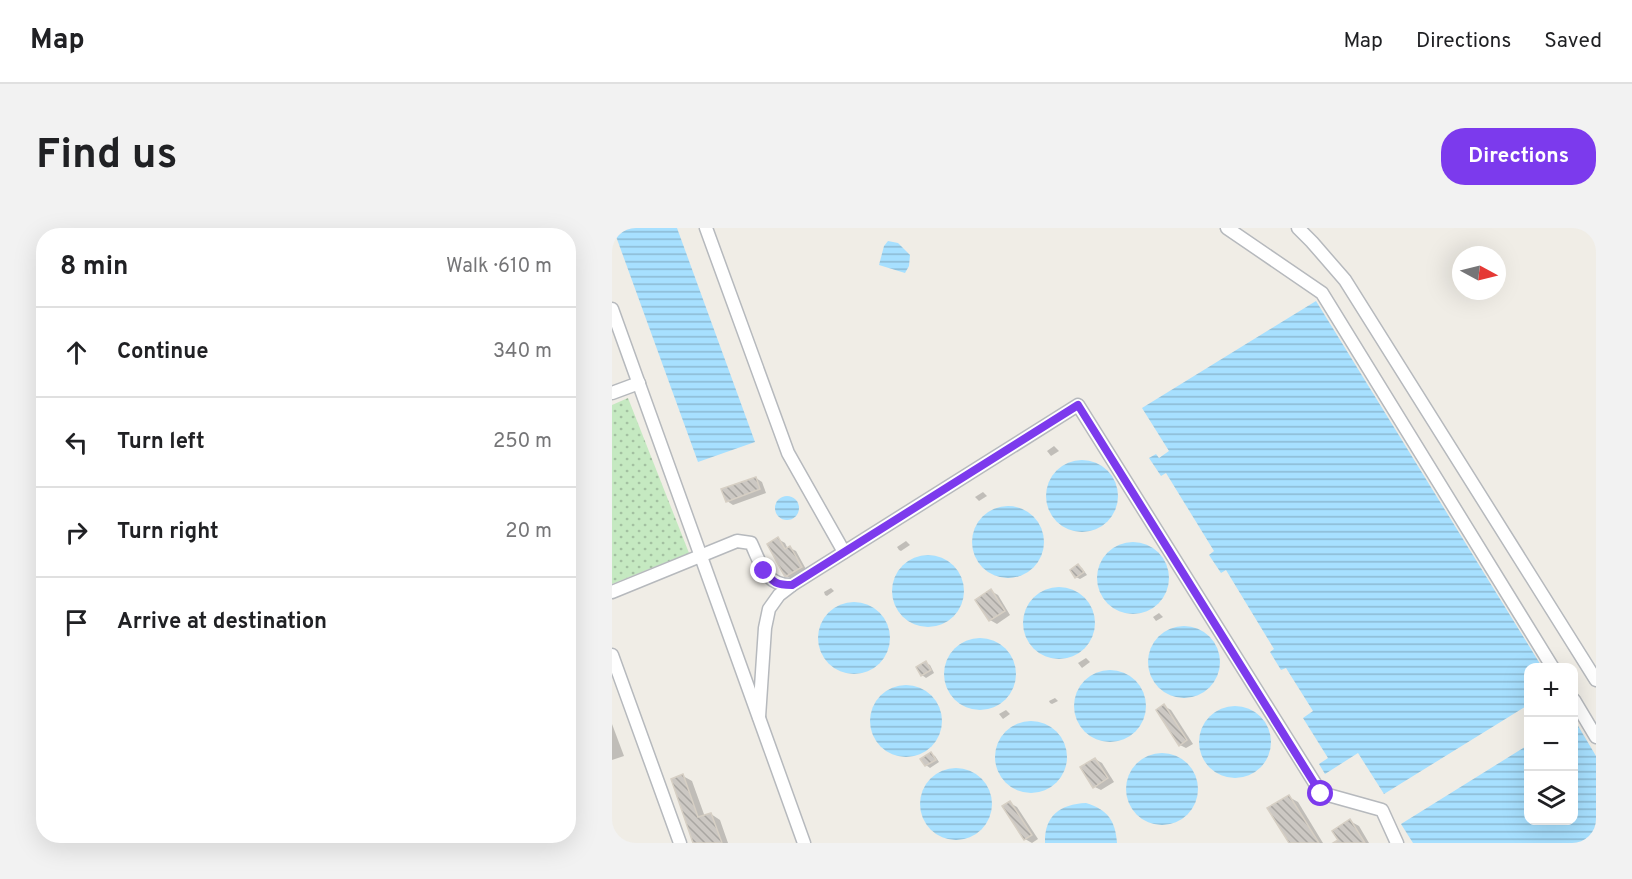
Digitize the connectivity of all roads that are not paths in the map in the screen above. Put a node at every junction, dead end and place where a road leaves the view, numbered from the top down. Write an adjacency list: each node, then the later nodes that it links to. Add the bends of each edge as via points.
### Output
1 (706, 228): 7 (lane, via 788,453)
2 (1227, 228): 12 (lane, via 1322,293)
3 (1298, 228): 13 (lane, via 1344,280)
4 (612, 309): 5 (lane)
5 (639, 382): 6 (lane); 8 (lane)
6 (612, 393)
7 (844, 552): 9 (lane); 19 (lane, via 1078,405 1321,794 1382,810)
8 (701, 555): 9 (lane, via 737,540 751,543 764,571 774,582); 10 (lane); 15 (lane)
9 (792, 585): 15 (lane, via 778,595 769,609)
10 (612, 592)
11 (612, 655): 17 (lane)
12 (1550, 663)
13 (1596, 680)
14 (1578, 707): 16 (lane)
15 (759, 717): 18 (lane)
16 (1596, 737)
17 (680, 843)
18 (804, 843)
19 (1397, 843)

